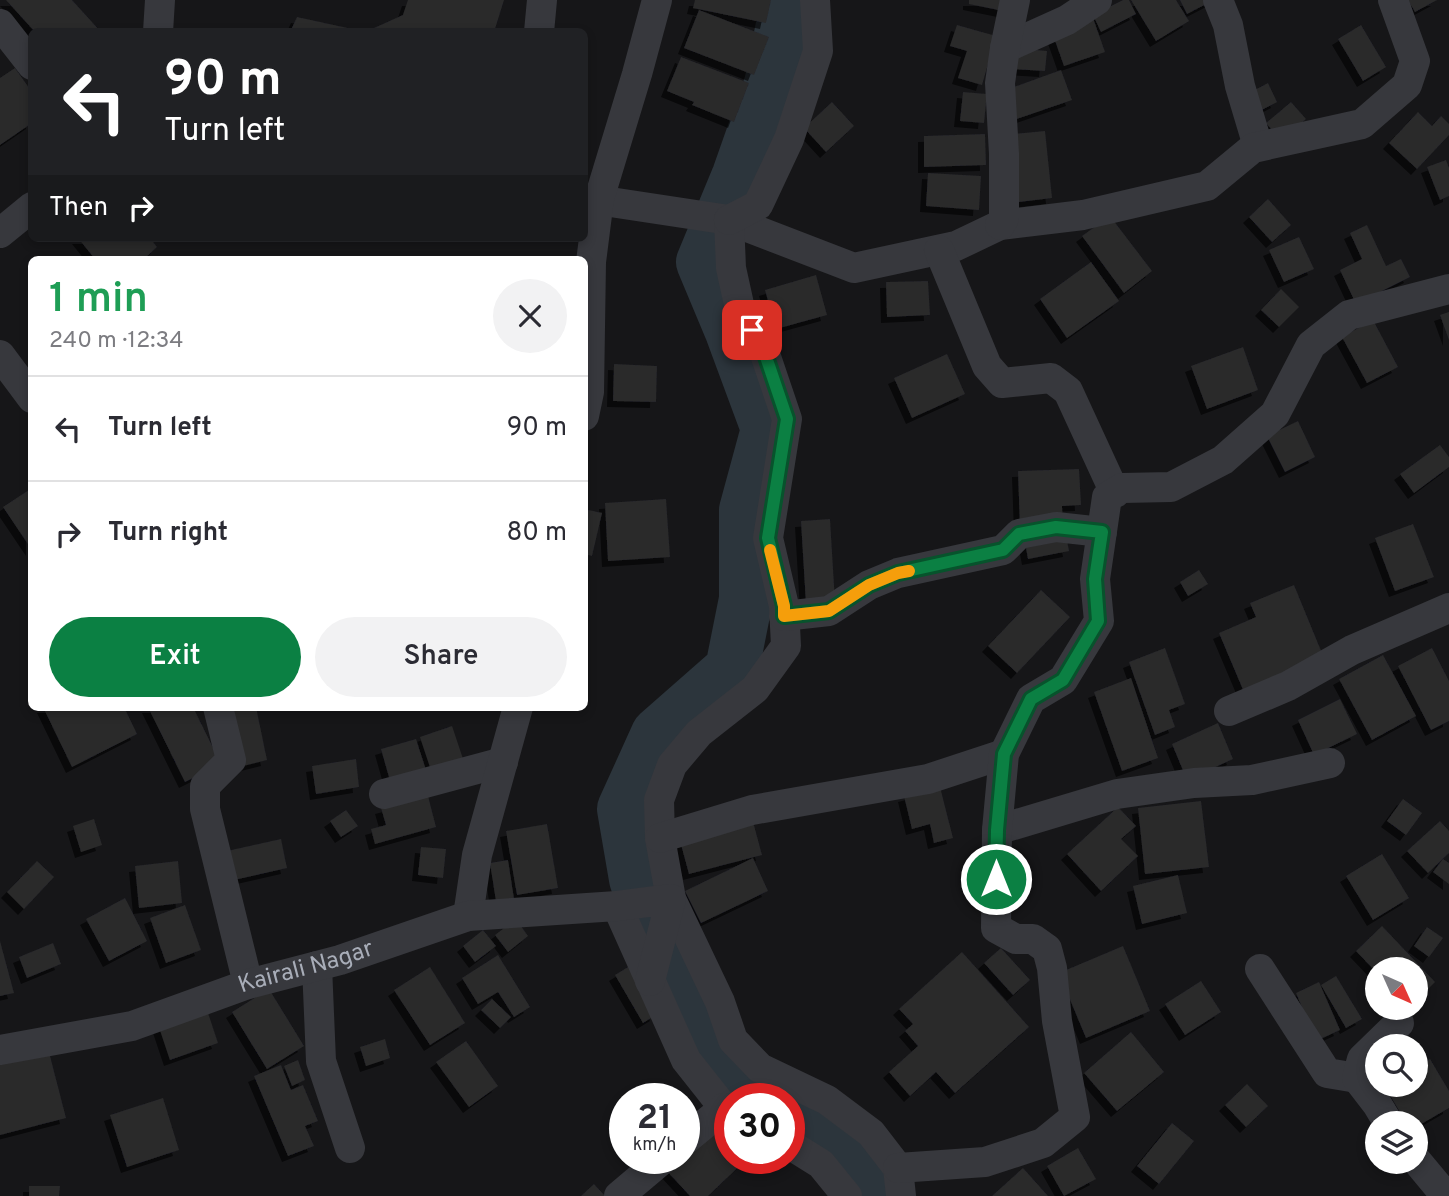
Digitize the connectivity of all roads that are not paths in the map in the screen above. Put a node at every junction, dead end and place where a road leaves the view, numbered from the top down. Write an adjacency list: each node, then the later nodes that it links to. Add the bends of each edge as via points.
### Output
1 (160, 0): 10 (street)
2 (542, 0): 11 (street)
3 (657, 0): 15 (street, via 637,74)
4 (815, 0): 17 (street, via 818,51 789,139 758,205)
5 (1015, 0): 12 (street)
6 (1097, 0): 12 (street, via 1067,20)
7 (1218, 0): 14 (street)
8 (1393, 0): 14 (street, via 1415,61 1408,85 1362,124)
9 (0, 24): 13 (street)
10 (158, 28)
11 (539, 28)
12 (1004, 48): 18 (street)
13 (28, 60)
14 (1258, 146): 18 (street, via 1207,186 1083,215)
15 (592, 198): 17 (street); 24 (street)
16 (28, 210): 19 (street)
17 (729, 220): 20 (street, via 854,268); 28 (street, via 731,268 740,309 764,351 787,419 768,538)
18 (1000, 225): 20 (street)
19 (0, 233)
20 (939, 250): 25 (street, via 988,366 1002,383 1051,379 1068,391)
21 (1449, 289): 25 (street, via 1349,315 1311,345 1275,414 1223,460 1171,487 1122,488)
22 (0, 355): 23 (street)
23 (28, 393)
24 (588, 397)
25 (1115, 493): 26 (street, via 1107,497)
26 (1102, 532): 28 (street, via 1056,527 1019,534 1003,550 898,573 829,611); 32 (street, via 1095,579 1098,621 1063,680 1031,699)
27 (1449, 608): 31 (street)
28 (784, 616): 37 (street, via 786,646 755,689 699,733 672,765 659,800)
29 (219, 711): 44 (street, via 231,760 205,786 205,809)
30 (517, 711): 33 (street)
31 (1229, 711)
32 (1004, 754): 36 (street); 37 (street, via 929,779 751,810)
33 (503, 762): 35 (street); 40 (street, via 477,855)
34 (1330, 763): 36 (street, via 1252,780 1117,794)
35 (384, 794)
36 (997, 830): 54 (street, via 996,928 1047,949 1074,1117 1043,1143 985,1162 933,1167)
37 (660, 838): 38 (street)
38 (670, 899): 39 (street, Kairali Nagar); 43 (street); 54 (street, via 720,1002 733,1040 760,1068 827,1100 872,1133)
39 (617, 906): 40 (street, Kairali Nagar); 43 (street)
40 (468, 916): 41 (street, Kairali Nagar)
41 (317, 966): 44 (street, Kairali Nagar); 50 (street, via 321,1061)
42 (1260, 969): 47 (street, via 1327,1073)
43 (650, 981): 48 (street, via 685,1060)
44 (248, 984): 46 (street, Kairali Nagar, via 132,1026)
45 (1399, 1023): 47 (street, via 1362,1059)
46 (0, 1051)
47 (1357, 1078): 49 (street)
48 (714, 1095)
49 (1381, 1111)
50 (351, 1148)
51 (805, 1154): 56 (street, via 821,1164)
52 (645, 1174): 55 (street)
53 (1428, 1174): 57 (street)
54 (900, 1182)
55 (619, 1196)
56 (847, 1196)
57 (1446, 1196)

